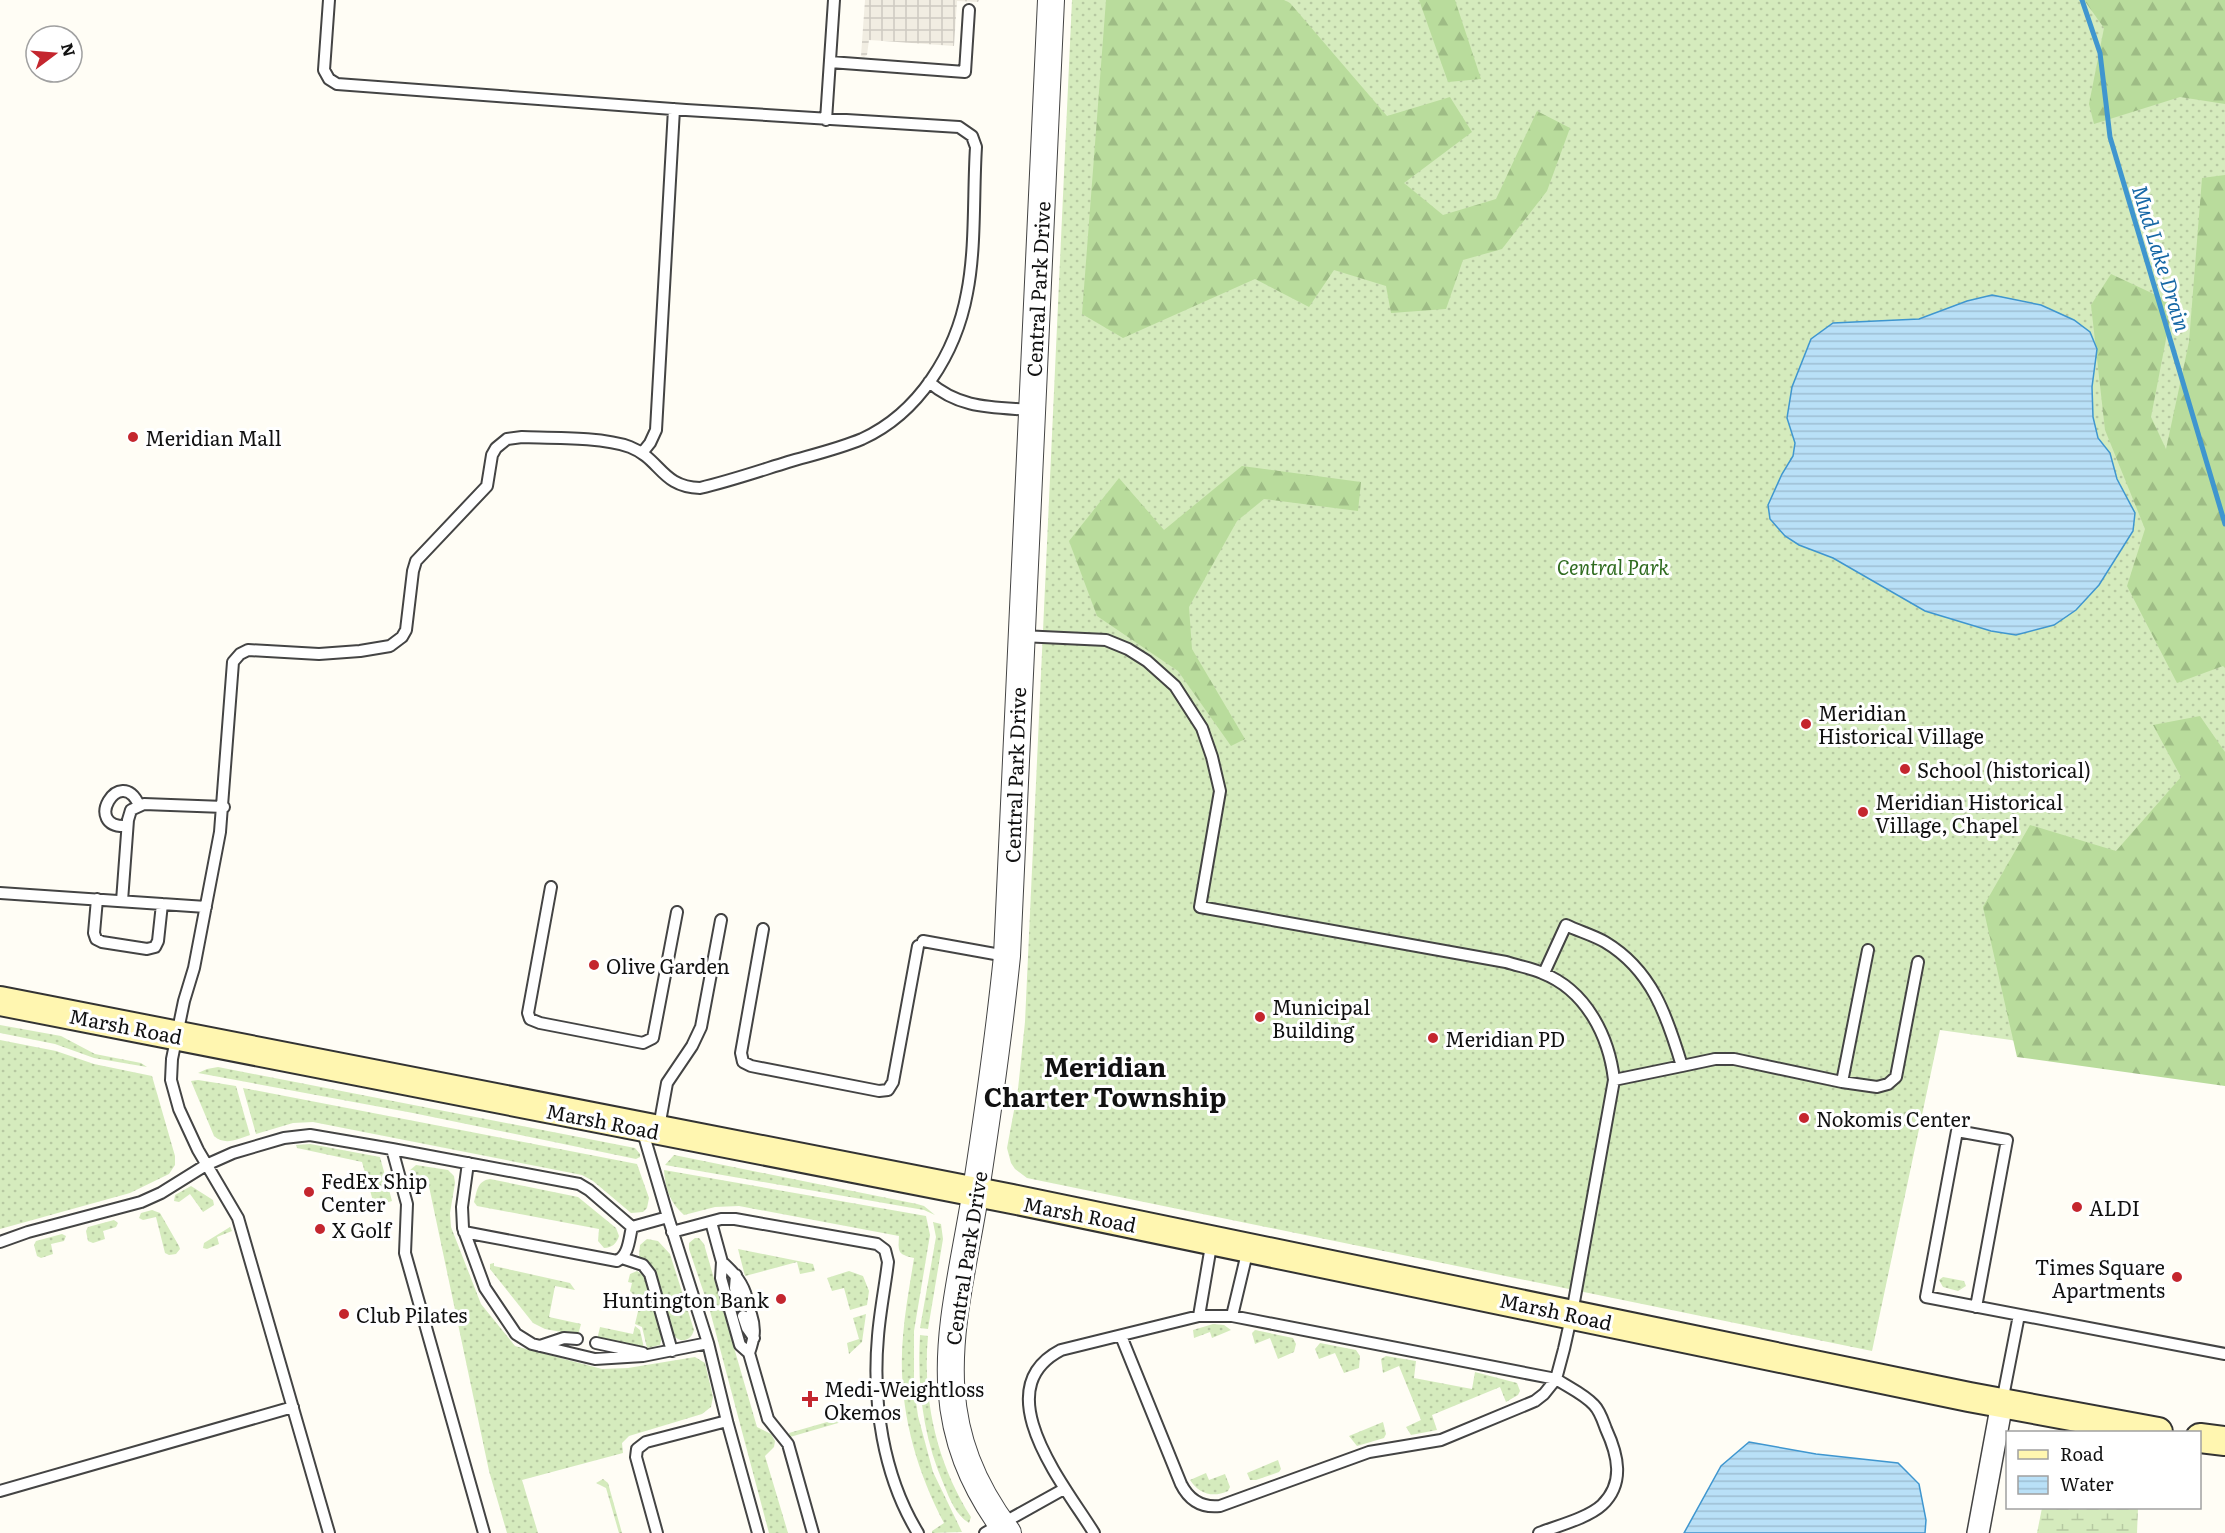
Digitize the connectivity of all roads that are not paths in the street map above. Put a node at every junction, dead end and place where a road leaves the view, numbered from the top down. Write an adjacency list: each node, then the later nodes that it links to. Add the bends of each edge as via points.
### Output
1 (329, 0): 6 (lane, via 324,70 328,79 337,84)
2 (834, 0): 5 (lane)
3 (1051, 0): 9 (street, Central Park Drive)
4 (969, 10): 5 (lane, via 965,72)
5 (830, 62): 7 (lane)
6 (675, 110): 7 (lane); 10 (lane, via 656,430)
7 (826, 120): 8 (lane, via 959,127 975,141 968,290 956,332)
8 (929, 382): 9 (lane, via 948,397 969,404); 10 (lane, via 894,419 860,440 710,486 690,488 676,484)
9 (1031, 410): 11 (street, Central Park Drive)
10 (642, 453): 13 (lane, via 608,443 522,437 501,443 492,455 487,486 416,561 406,630 396,642 383,649 360,651 319,654 248,650 240,654 233,662)
11 (1020, 636): 25 (street, Central Park Drive); 27 (lane, via 1106,640 1128,649 1174,686 1202,728 1220,791 1200,907 1506,962)
12 (139, 805): 13 (lane); 14 (lane, via 131,810); 14 (lane, via 133,795 121,792 106,802 109,820)
13 (224, 807): 20 (lane)
14 (127, 826): 18 (lane)
15 (551, 887): 21 (lane, via 528,1013 540,1023 643,1043 653,1038)
16 (0, 893): 17 (lane)
17 (97, 899): 18 (lane); 19 (lane, via 96,939 147,949 155,947 158,941)
18 (122, 901): 19 (lane)
19 (162, 904): 20 (lane)
20 (206, 907): 29 (lane)
21 (677, 912)
22 (721, 920): 33 (lane, via 701,1028 666,1083)
23 (763, 929): 25 (lane, via 741,1053 743,1062 879,1091 888,1090 893,1082 920,944)
24 (1868, 951): 32 (lane)
25 (1006, 956): 37 (street, Central Park Drive, via 998,1049)
26 (1918, 962): 32 (lane, via 1896,1077 1877,1086)
27 (1544, 973): 30 (lane, via 1566,926 1604,942 1632,962 1657,996); 31 (lane, via 1572,991 1593,1015 1606,1041)
28 (0, 1001): 29 (main road, Marsh Road)
29 (177, 1035): 33 (main road, Marsh Road); 36 (lane, via 171,1080)
30 (1682, 1066): 31 (lane); 32 (lane, via 1734,1059)
31 (1614, 1080): 50 (lane)
32 (1842, 1082)
33 (650, 1129): 37 (main road, Marsh Road); 38 (lane)
34 (392, 1149): 35 (lane); 36 (lane, via 300,1135 233,1153); 75 (lane, via 407,1204 405,1252)
35 (468, 1163): 40 (lane, via 579,1184); 41 (lane, via 461,1214)
36 (206, 1165): 44 (lane, via 141,1202); 66 (lane, via 238,1218)
37 (976, 1192): 43 (main road, Marsh Road); 73 (street, Central Park Drive, via 953,1323 950,1379 958,1434)
38 (668, 1217): 40 (lane); 42 (lane)
39 (711, 1222): 42 (lane); 47 (lane); 79 (lane, via 735,1219 877,1244 885,1250 888,1262 876,1365 881,1422 896,1488)
40 (632, 1227): 46 (lane)
41 (464, 1232): 46 (lane, via 611,1260); 59 (lane, via 496,1306 516,1334)
42 (672, 1232): 58 (lane)
43 (1212, 1240): 45 (main road, Marsh Road); 53 (lane)
44 (0, 1242)
45 (1248, 1247): 50 (main road, Marsh Road); 54 (lane)
46 (622, 1258): 60 (lane, via 643,1266 650,1274)
47 (722, 1262): 48 (lane, via 743,1285); 61 (lane, via 721,1278 740,1345)
48 (743, 1301)
49 (1976, 1307): 49 (lane, via 1926,1297 1957,1131 2007,1140); 52 (lane)
50 (1572, 1313): 64 (lane); 65 (main road, Marsh Road)
51 (747, 1315): 61 (lane, via 747,1328 754,1338)
52 (2019, 1315): 62 (lane); 65 (lane)
53 (1199, 1316): 54 (lane); 55 (lane)
54 (1232, 1317): 64 (lane)
55 (1122, 1336): 64 (lane, via 1181,1484 1192,1499 1206,1506 1220,1506 1369,1452 1440,1440 1535,1401); 71 (lane, via 1061,1350 1040,1366 1031,1383 1028,1402 1036,1434)
56 (577, 1340): 59 (lane, via 564,1338)
57 (596, 1343): 63 (lane)
58 (708, 1343): 60 (lane); 67 (lane)
59 (540, 1346): 63 (lane, via 596,1359)
60 (672, 1351): 63 (lane)
61 (749, 1353): 78 (lane, via 768,1419 788,1444)
62 (2225, 1354)
63 (652, 1355)
64 (1556, 1378): 81 (lane, via 1597,1409 1614,1446 1618,1469 1608,1499 1595,1511)
65 (2002, 1403): 68 (main road, Marsh Road); 82 (street)
66 (293, 1407): 72 (lane); 74 (lane)
67 (727, 1421): 76 (lane, via 646,1442 637,1449 636,1458); 77 (lane)
68 (2153, 1431)
69 (2201, 1438): 70 (main road)
70 (2225, 1441)
71 (1064, 1489): 73 (lane); 80 (lane)
72 (0, 1491)
73 (998, 1530)
74 (329, 1533)
75 (484, 1533)
76 (657, 1533)
77 (758, 1533)
78 (813, 1533)
79 (918, 1533)
80 (1094, 1533)
81 (1539, 1533)
82 (1978, 1533)

